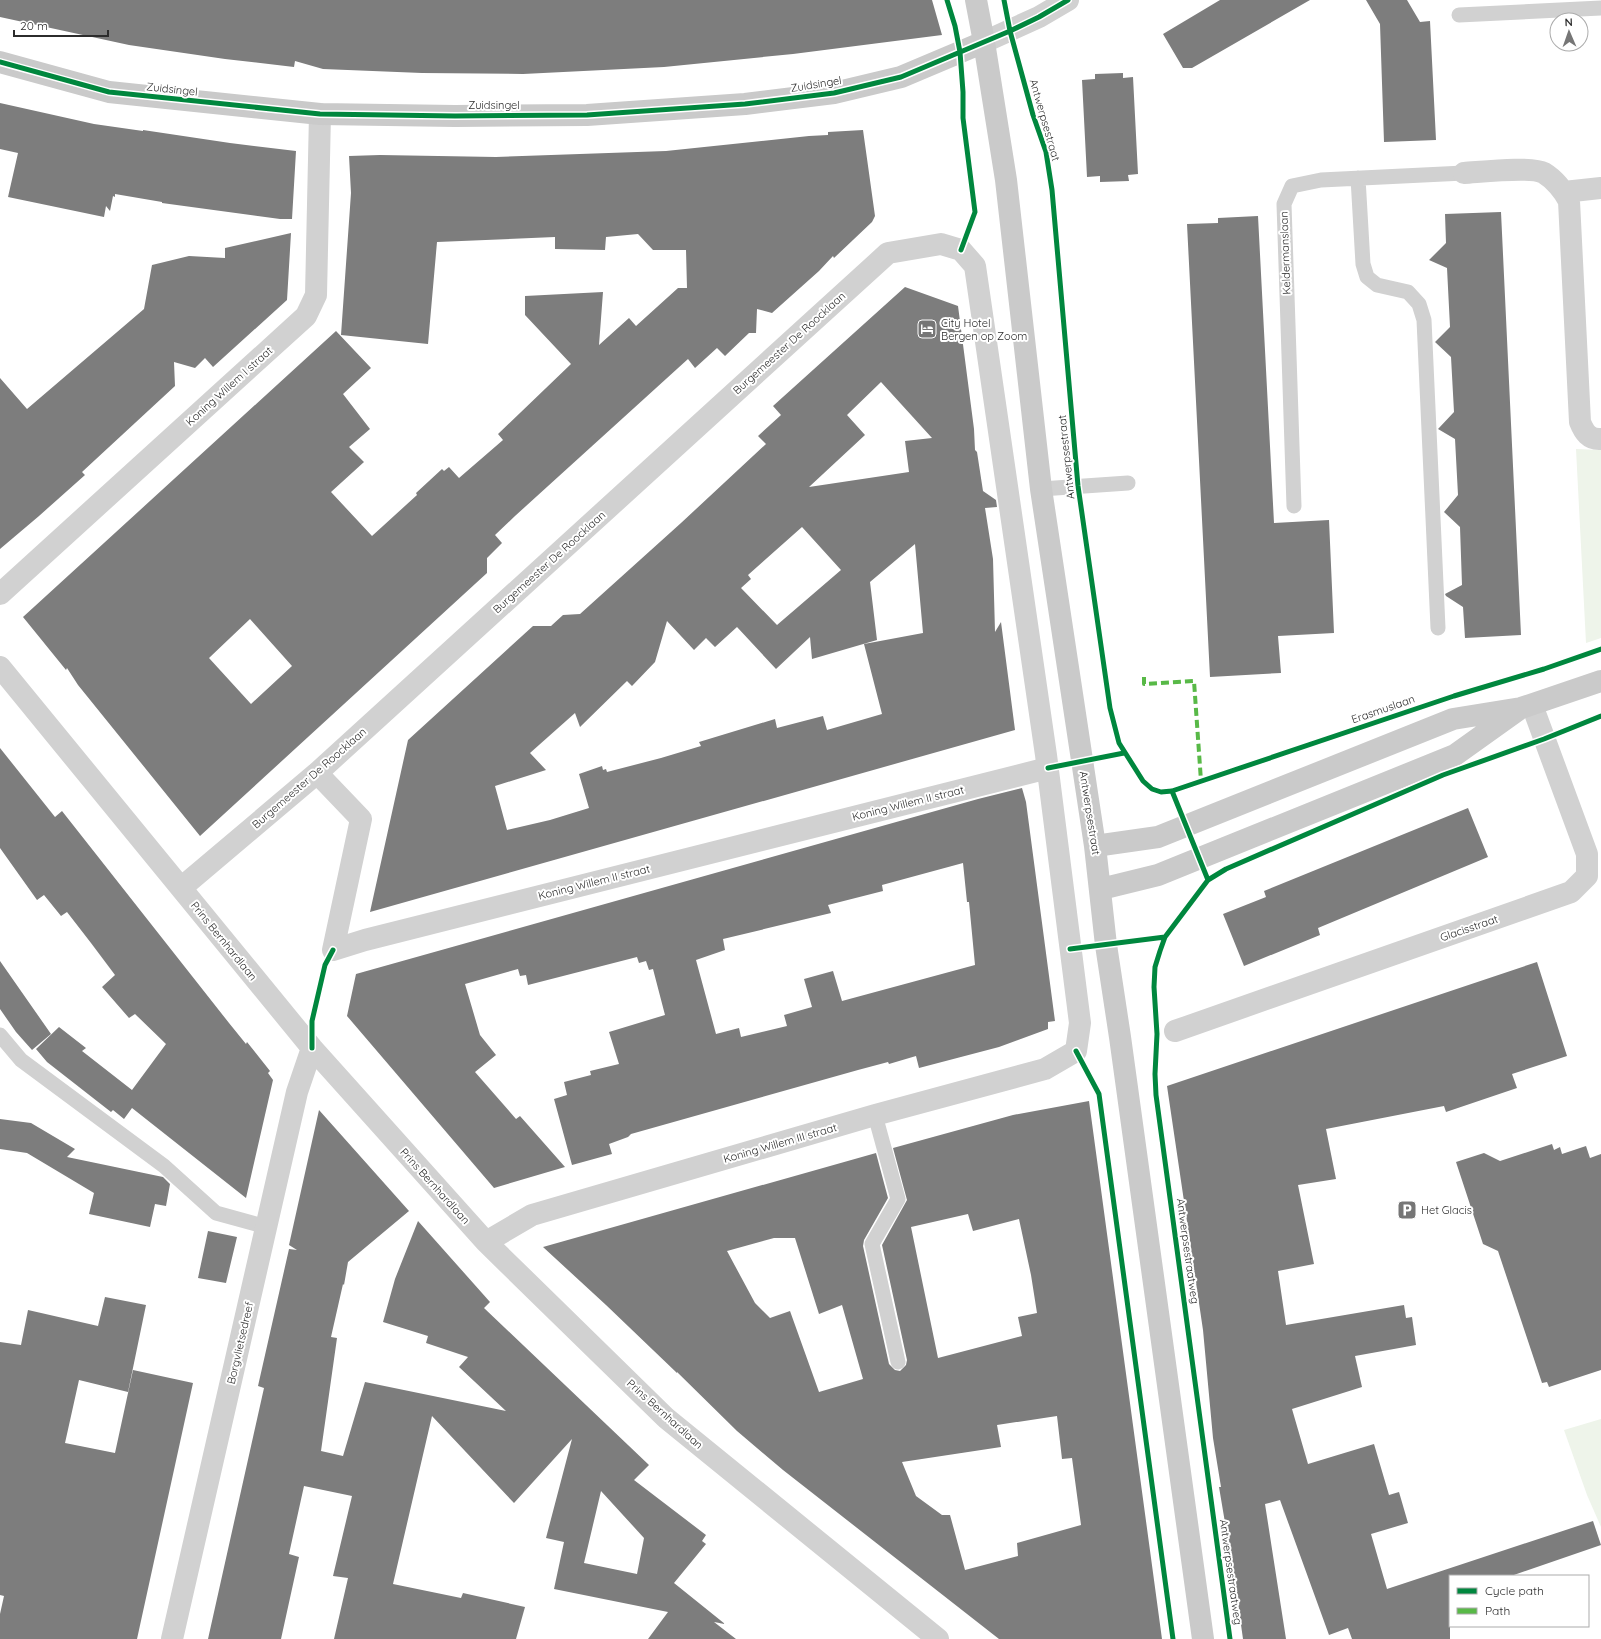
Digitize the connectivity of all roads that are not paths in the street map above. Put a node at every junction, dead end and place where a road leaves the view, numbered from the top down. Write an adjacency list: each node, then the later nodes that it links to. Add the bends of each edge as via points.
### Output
1 (976, 0): 5 (main road, Antwerpsestraat)
2 (1068, 0): 5 (street, via 1039,17)
3 (1601, 8): 4 (lane)
4 (1459, 14)
5 (984, 42): 7 (main road, Zuidsingel, via 901,77 834,93 745,104 587,115); 14 (main road, Antwerpsestraat, via 1006,180)
6 (0, 62): 7 (main road, Zuidsingel, via 109,92)
7 (320, 114): 16 (street, Koning Willem I straat, via 316,296 306,316)
8 (1464, 173): 9 (lane, Keldermanslaan); 11 (street, Keldermanslaan, via 1533,170 1545,173)
9 (1358, 178): 15 (lane, Keldermanslaan, via 1321,180 1292,186 1284,204); 17 (lane, via 1363,264 1367,277 1377,286 1408,292 1420,304 1424,320)
10 (1601, 188): 11 (street)
11 (1564, 192): 12 (street, Keldermanslaan, via 1569,201 1580,422 1584,432)
12 (1598, 439)
13 (1128, 483): 14 (lane)
14 (1041, 489): 23 (main road, Antwerpsestraat)
15 (1294, 506)
16 (0, 594)
17 (1438, 628)
18 (0, 667): 24 (street, Prins Bernhardlaan)
19 (1601, 681): 20 (main road)
20 (1527, 707): 23 (main road, via 1453,718 1158,837); 25 (main road, via 1455,755 1158,875); 26 (street, Glacisstraat, via 1587,854 1587,876 1571,892)
21 (1048, 768): 22 (street, Koning Willem II straat, via 333,950 362,819); 22 (street, Burgemeester De Roocklaan, via 975,266 961,250 941,244 888,253); 29 (street, Koning Willem III straat, via 1080,1023 1076,1051 1045,1069)
22 (317, 773): 24 (street, Burgemeester De Roocklaan)
23 (1095, 846): 25 (main road, Antwerpsestraat)
24 (181, 888): 28 (street, Prins Bernhardlaan)
25 (1101, 888): 35 (main road, via 1106,945)
26 (1175, 1031)
27 (0, 1035): 30 (lane, via 21,1060 164,1166 216,1212)
28 (312, 1048): 30 (street, Borgvlietsedreef, via 297,1092); 31 (street, Prins Bernhardlaan)
29 (875, 1115): 31 (street, Koning Willem III straat, via 532,1215); 32 (lane, via 898,1199 872,1244)
30 (266, 1227): 33 (street, Borgvlietsedreef)
31 (486, 1242): 34 (street, Prins Bernhardlaan, via 666,1418)
32 (898, 1362)
33 (172, 1639)
34 (938, 1639)
35 (1202, 1639)

